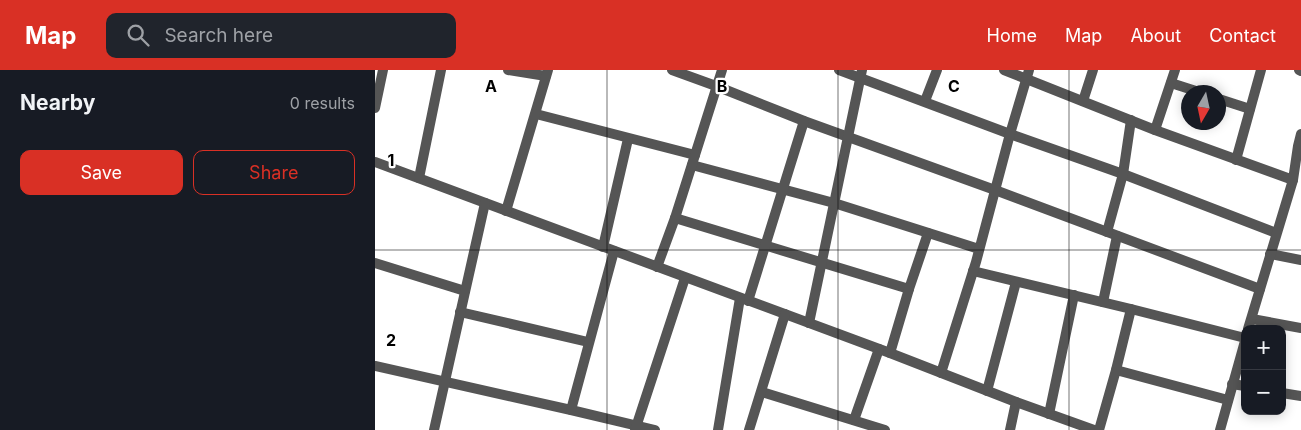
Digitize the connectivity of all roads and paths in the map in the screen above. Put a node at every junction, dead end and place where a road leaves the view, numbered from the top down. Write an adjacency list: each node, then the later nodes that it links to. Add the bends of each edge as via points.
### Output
1 (383, 70): 21 (street)
2 (441, 70): 36 (street)
3 (508, 70): 12 (street)
4 (672, 70): 16 (street)
5 (721, 70): 16 (street)
6 (839, 70): 13 (street)
7 (937, 70): 20 (street)
8 (1004, 70): 14 (street)
9 (1093, 70): 18 (street)
10 (1175, 70): 15 (street)
11 (1261, 70): 22 (street)
12 (547, 73): 23 (street)
13 (861, 74): 20 (street); 29 (street)
14 (1027, 74): 18 (street); 27 (street)
15 (1171, 83): 17 (street); 26 (street)
16 (716, 86): 25 (street); 32 (street)
17 (1181, 86)
18 (1083, 101): 24 (street)
19 (1226, 101): 22 (street)
20 (925, 102): 27 (street)
21 (375, 108)
22 (1250, 109): 33 (street)
23 (535, 114): 30 (street); 44 (street)
24 (1131, 120): 26 (street); 35 (street)
25 (804, 121): 29 (street); 38 (street)
26 (1155, 130): 33 (street)
27 (1010, 134): 35 (street); 39 (street)
28 (1301, 134): 31 (street)
29 (848, 137): 39 (street); 43 (street)
30 (628, 139): 32 (street); 51 (street)
31 (1299, 147): 37 (street)
32 (693, 160): 38 (street); 45 (street)
33 (1236, 160): 37 (street)
34 (375, 162): 36 (street)
35 (1123, 174): 46 (street); 48 (street)
36 (419, 178): 42 (street)
37 (1293, 180): 40 (street)
38 (783, 190): 43 (street); 50 (street)
39 (995, 190): 46 (street); 52 (street)
40 (1290, 191): 41 (street); 48 (street)
41 (1301, 193)
42 (485, 203): 44 (street); 64 (street)
43 (834, 203): 47 (street); 56 (street)
44 (506, 211): 51 (street)
45 (675, 218): 50 (street); 58 (street)
46 (1107, 232): 49 (street)
47 (928, 233): 52 (street); 62 (street)
48 (1277, 233): 54 (street)
49 (1117, 236): 63 (street); 67 (street)
50 (765, 246): 56 (street); 66 (street)
51 (603, 247): 53 (street)
52 (979, 249): 59 (street)
53 (614, 251): 58 (street); 75 (street)
54 (1270, 254): 55 (street); 63 (street)
55 (1301, 260)
56 (822, 262): 62 (street); 71 (street)
57 (375, 263): 64 (street)
58 (657, 267): 60 (street)
59 (973, 271): 61 (street); 81 (street)
60 (685, 278): 66 (street); 94 (street)
61 (1016, 282): 65 (street); 85 (street)
62 (909, 289): 77 (street)
63 (1260, 289): 72 (street)
64 (465, 291): 69 (street)
65 (1074, 295): 67 (street); 92 (street)
66 (744, 299): 70 (street); 97 (street)
67 (1103, 302): 68 (street)
68 (1131, 308): 74 (street); 80 (street)
69 (460, 312): 75 (street); 82 (street)
70 (785, 314): 71 (street); 86 (street)
71 (809, 323): 76 (street)
72 (1250, 324): 73 (street)
73 (1301, 328)
74 (1241, 338)
75 (589, 342): 91 (street)
76 (879, 349): 77 (street); 93 (street)
77 (890, 353): 81 (street)
78 (1241, 354): 83 (street)
79 (375, 366): 82 (street)
80 (1116, 370): 89 (street); 102 (street)
81 (941, 373): 85 (street)
82 (445, 381): 91 (street); 95 (street)
83 (1233, 384): 84 (street); 89 (street)
84 (1241, 385)
85 (987, 391): 90 (street)
86 (762, 392): 93 (street); 98 (street)
87 (1286, 394): 88 (street)
88 (1301, 396)
89 (1228, 400): 103 (street)
90 (1016, 402): 92 (street); 100 (street)
91 (571, 410): 94 (street)
92 (1049, 414): 101 (street)
93 (854, 420): 99 (street)
94 (636, 428): 96 (street)
95 (434, 430)
96 (655, 430)
97 (718, 430)
98 (749, 430)
99 (885, 430)
100 (1010, 430)
101 (1094, 430)
102 (1099, 430)
103 (1220, 430)

